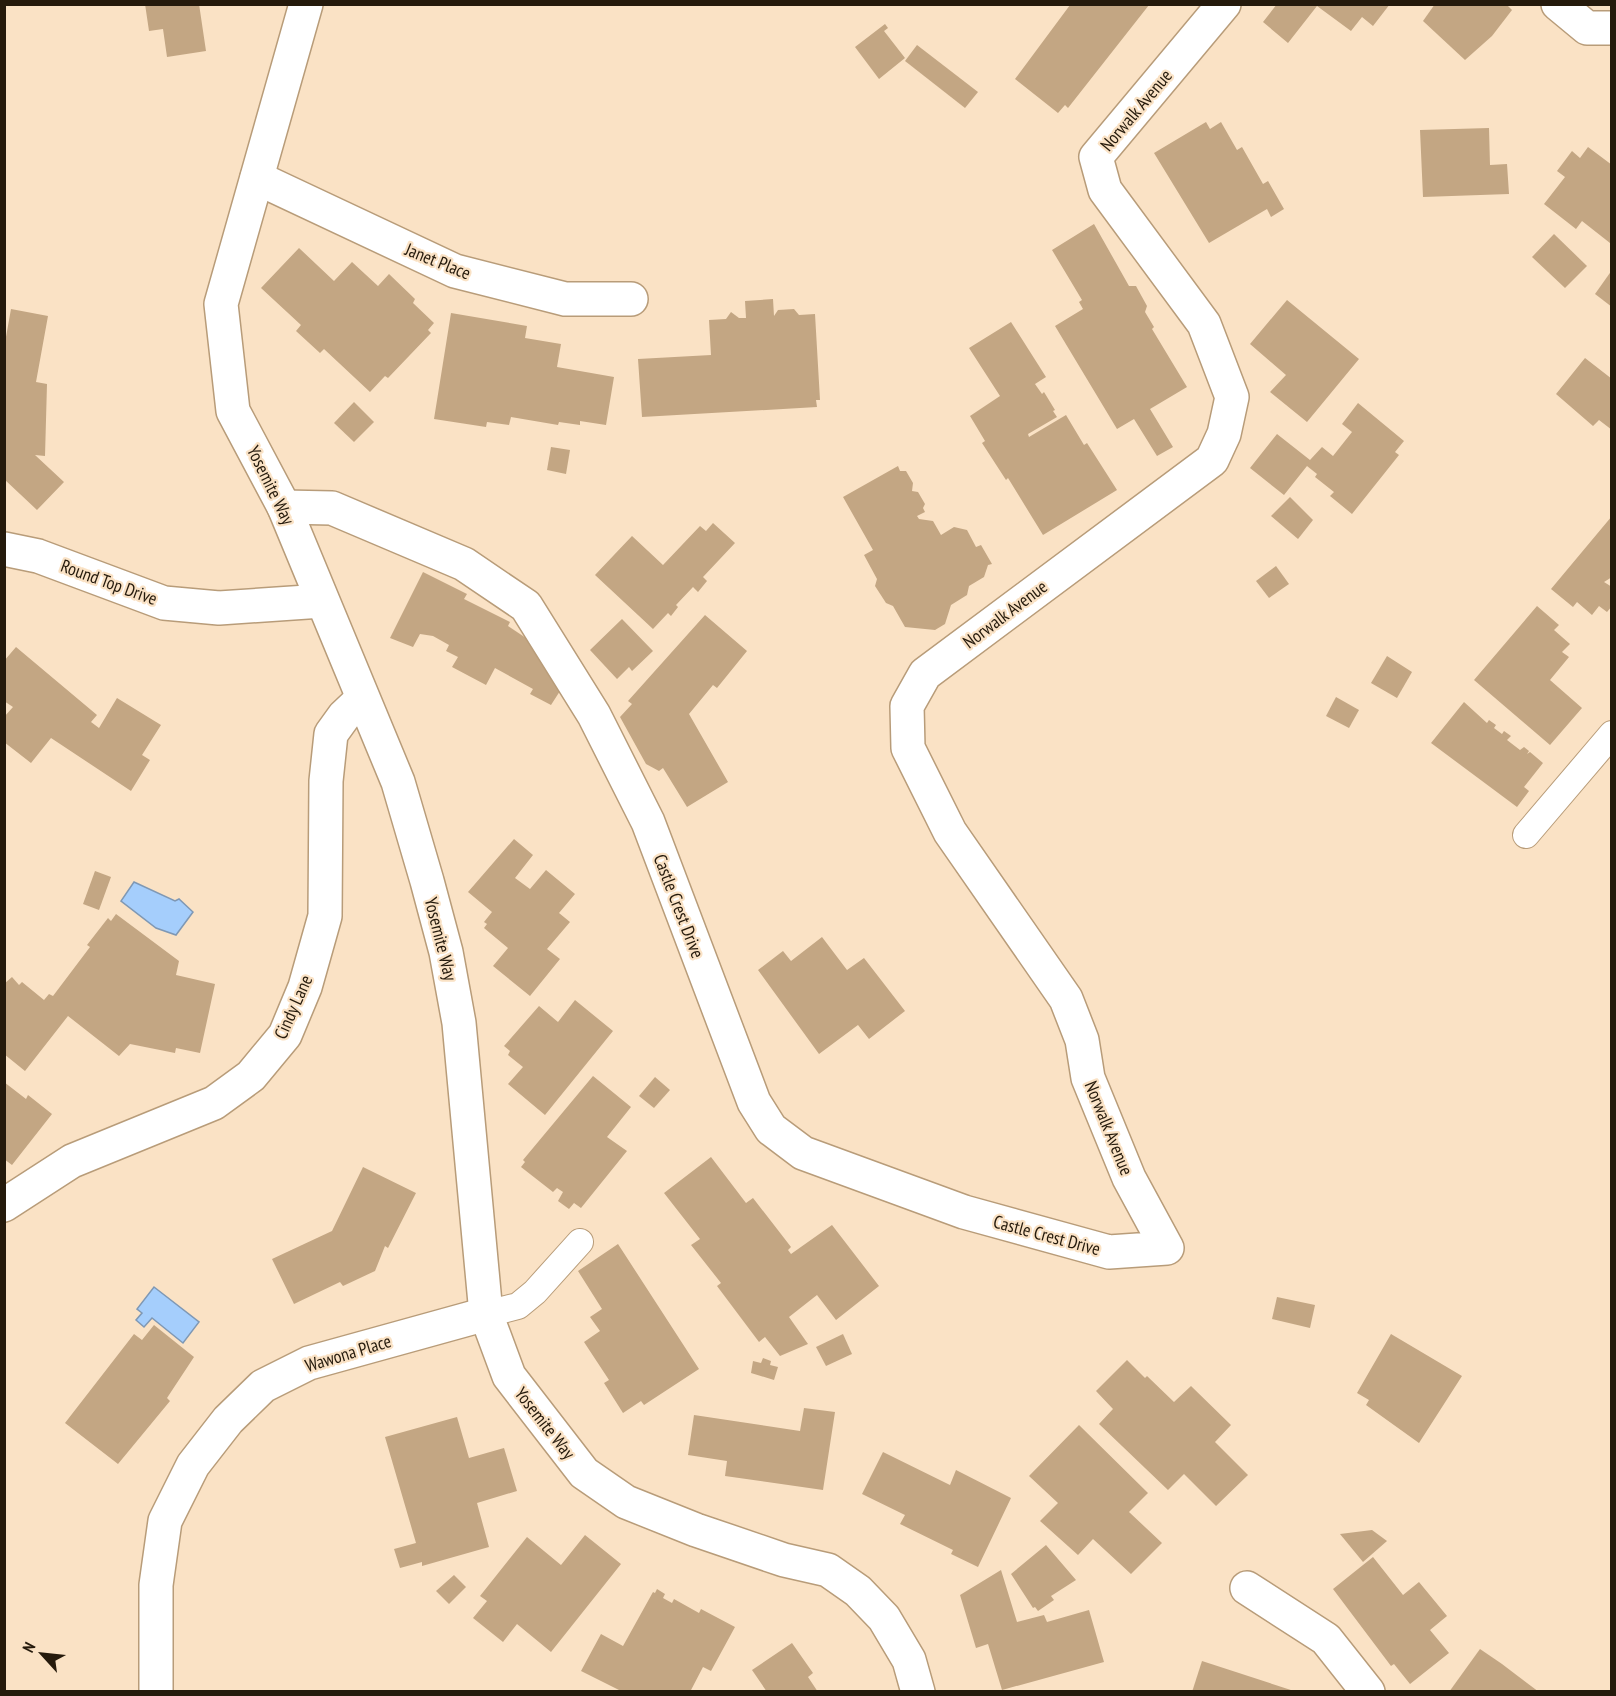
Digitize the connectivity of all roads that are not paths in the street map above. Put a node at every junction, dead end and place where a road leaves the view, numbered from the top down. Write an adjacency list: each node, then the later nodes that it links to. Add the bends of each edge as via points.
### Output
1 (306, 4): 5 (street, Yosemite Way)
2 (1224, 4): 15 (street, Norwalk Avenue, via 1096,157 1105,190 1204,324 1232,397 1224,434 1212,460 925,674 907,706 908,748 950,832 1066,999 1082,1040 1092,1088 1129,1178 1167,1248)
3 (1558, 4): 4 (street, via 1587,28)
4 (1611, 28)
5 (257, 178): 6 (street, Janet Place, via 455,271 565,299); 7 (street, Yosemite Way, via 221,303 233,411)
6 (631, 299)
7 (284, 507): 9 (street, Yosemite Way); 15 (street, Castle Crest Drive, via 332,508 464,564 526,606 594,715 648,822 754,1102 771,1129 803,1153 964,1212)
8 (4, 549): 9 (street, Round Top Drive, via 38,556 164,603 219,608)
9 (322, 601): 10 (street, Yosemite Way)
10 (362, 699): 13 (street, Cindy Lane, via 330,734 325,916 305,987 285,1035 251,1076 214,1103 72,1161); 16 (street, Yosemite Way, via 398,782 446,952 459,1023)
11 (1611, 734): 12 (lane)
12 (1526, 835)
13 (4, 1205)
14 (580, 1242): 16 (lane, via 518,1306)
15 (1109, 1252)
16 (486, 1314): 18 (street, Wawona Place, via 309,1363 263,1386 228,1420 193,1466 165,1521 156,1585); 19 (street, Yosemite Way, via 509,1376 584,1473 627,1502 696,1530 784,1560 828,1570 858,1591 884,1618 909,1660)
17 (1247, 1588): 20 (street, via 1326,1639)
18 (156, 1692)
19 (918, 1692)
20 (1368, 1692)

